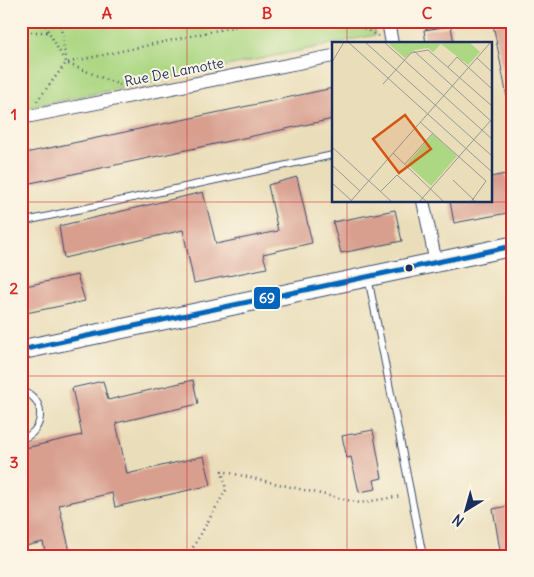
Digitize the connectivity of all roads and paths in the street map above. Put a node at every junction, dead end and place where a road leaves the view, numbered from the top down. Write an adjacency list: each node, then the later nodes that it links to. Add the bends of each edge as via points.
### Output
1 (42, 21): 7 (path)
2 (60, 21): 10 (path)
3 (260, 21): 10 (path)
4 (388, 21): 8 (street)
5 (350, 22): 8 (path)
6 (21, 32): 7 (path)
7 (49, 32): 10 (path)
8 (388, 42)
9 (332, 56): 11 (street, Rue De Lamotte)
10 (66, 63): 11 (path); 12 (path)
11 (143, 94): 12 (street, Rue De Lamotte)
12 (23, 118)
13 (332, 155): 15 (lane)
14 (423, 202): 17 (street)
15 (21, 222)
16 (513, 246): 17 (main road)
17 (436, 263): 18 (main road)
18 (368, 276): 19 (main road); 22 (lane)
19 (21, 350)
20 (21, 391): 21 (lane, via 38,402 41,418 34,432)
21 (21, 439)
22 (410, 495): 23 (path, via 360,503 222,471 226,490); 24 (lane)
23 (188, 556)
24 (422, 556)

